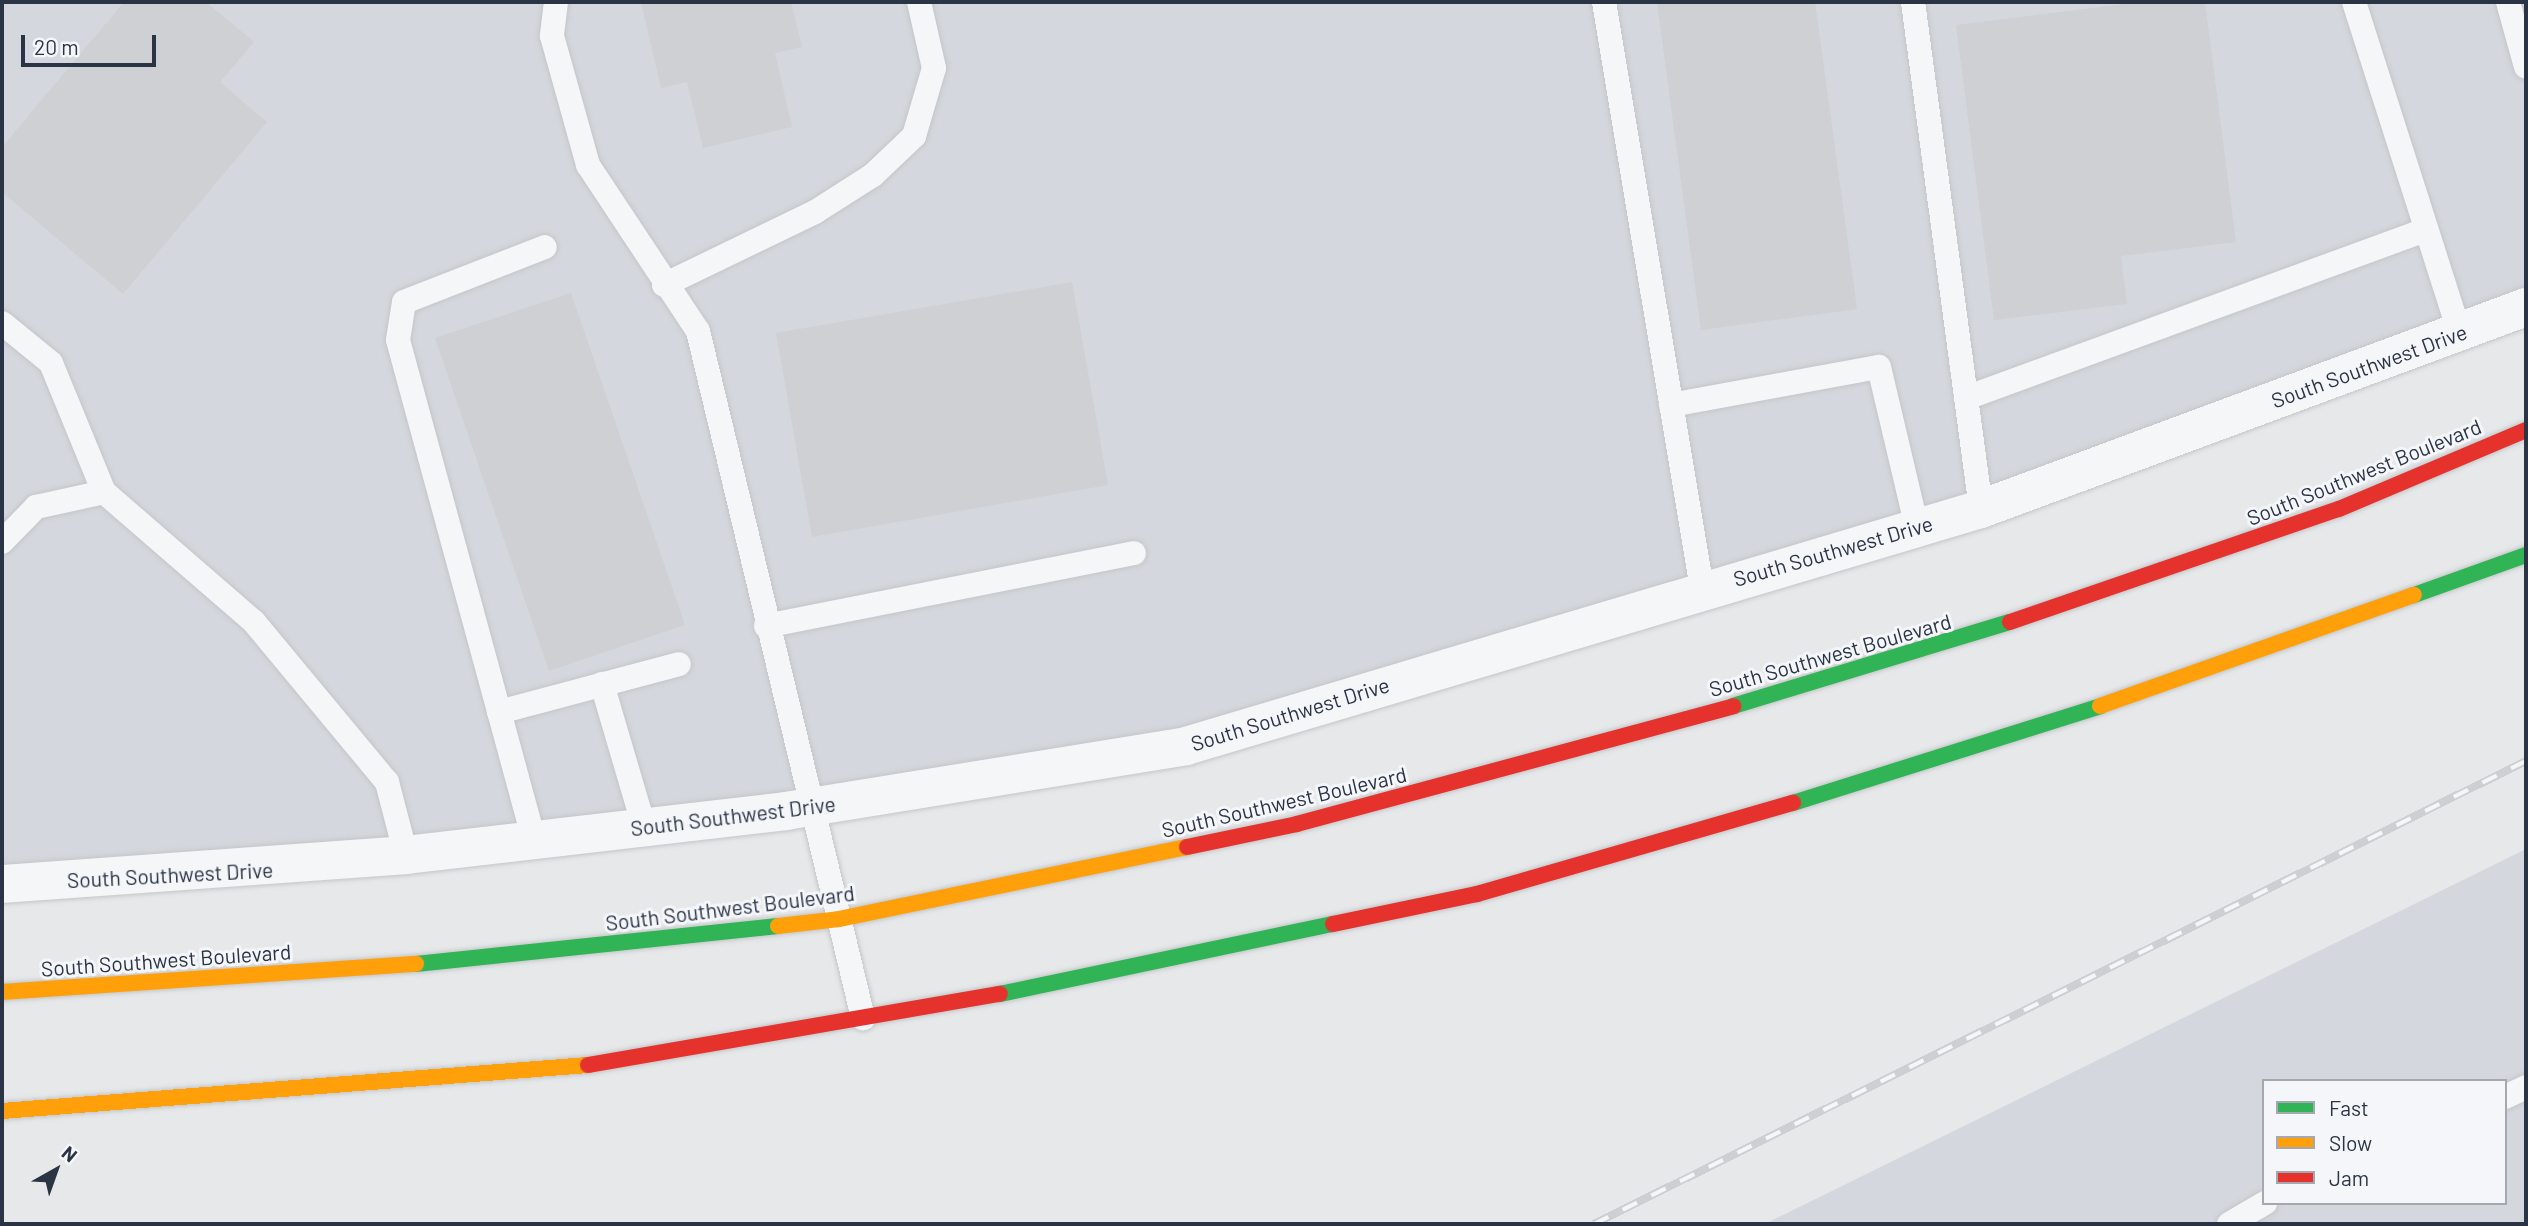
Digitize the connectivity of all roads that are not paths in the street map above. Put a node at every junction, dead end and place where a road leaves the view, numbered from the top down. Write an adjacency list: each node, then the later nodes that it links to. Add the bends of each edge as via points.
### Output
1 (556, 2): 10 (lane, via 552,36 588,165)
2 (919, 2): 10 (lane, via 934,68 914,135 873,175 815,212)
3 (1604, 2): 15 (lane)
4 (1913, 2): 14 (lane)
5 (2354, 2): 8 (lane)
6 (2508, 2): 7 (lane)
7 (2526, 67)
8 (2424, 230): 13 (lane); 14 (lane)
9 (544, 247): 27 (lane, via 404,302 398,340)
10 (664, 285): 24 (lane, via 698,331)
11 (2526, 307): 13 (street, South Southwest Drive)
12 (2, 323): 17 (lane, via 51,363)
13 (2459, 332): 18 (street, South Southwest Drive)
14 (1966, 398): 18 (lane)
15 (1671, 405): 19 (lane, via 1879,367); 23 (lane)
16 (2526, 430): 33 (main road, South Southwest Boulevard, via 2339,509 1882,666 1297,824)
17 (104, 492): 20 (lane, via 36,508); 31 (lane, via 254,622 379,772)
18 (1981, 509): 19 (street, South Southwest Drive)
19 (1917, 528): 23 (street, South Southwest Drive)
20 (2, 542)
21 (1134, 553): 24 (lane)
22 (2526, 555): 35 (main road, via 1975,751 1477,894)
23 (1702, 589): 28 (street, South Southwest Drive, via 1186,746)
24 (766, 626): 28 (lane)
25 (679, 664): 26 (lane)
26 (602, 684): 27 (lane); 29 (lane)
27 (499, 712): 30 (lane)
28 (813, 807): 29 (street, South Southwest Drive); 33 (lane)
29 (644, 827): 30 (street, South Southwest Drive)
30 (534, 840): 31 (street, South Southwest Drive)
31 (406, 855): 32 (street, South Southwest Drive)
32 (2, 884)
33 (839, 919): 34 (main road, South Southwest Boulevard, via 407,965); 35 (lane)
34 (2, 992)
35 (863, 1018): 38 (main road, via 570,1068)
36 (2526, 1087): 37 (lane)
37 (2507, 1096)
38 (2, 1111)
39 (2262, 1205): 40 (lane)
40 (2229, 1224)

